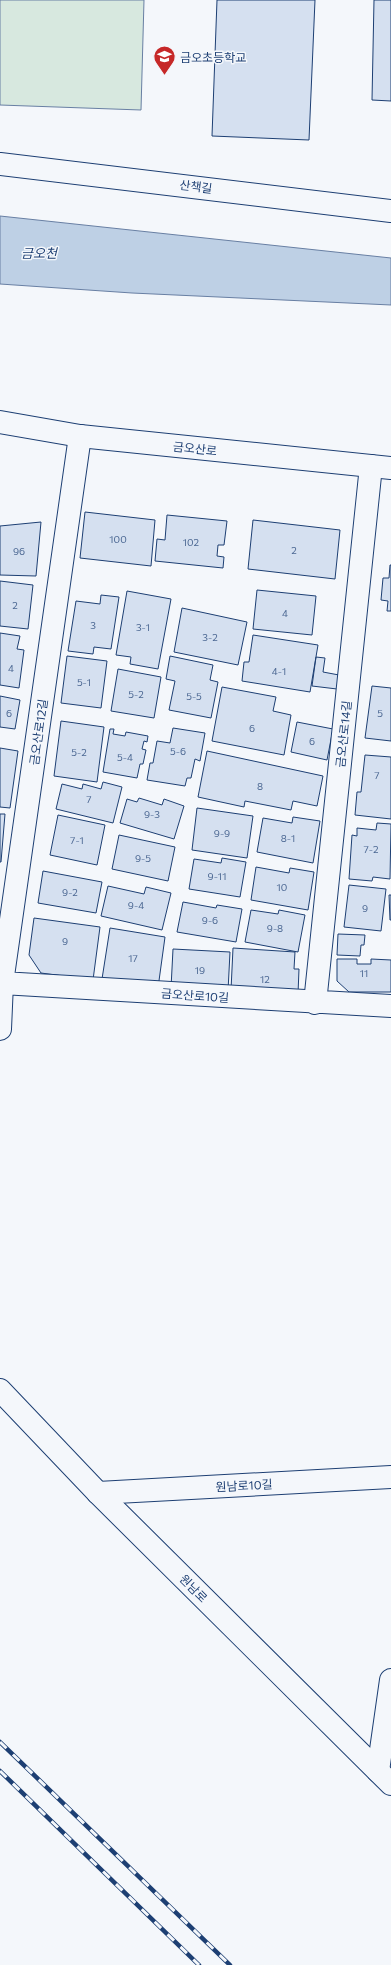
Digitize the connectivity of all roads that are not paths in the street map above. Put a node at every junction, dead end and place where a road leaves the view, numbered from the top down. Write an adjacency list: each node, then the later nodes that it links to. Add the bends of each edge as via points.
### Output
1 (0, 164): 2 (street, 산책길)
2 (391, 211)
3 (0, 422): 4 (street, 금오산로)
4 (80, 436): 5 (street, 금오산로); 6 (street, 금오산로12길)
5 (381, 467): 7 (street, 금오산로14길)
6 (1, 982): 7 (street, 금오산로10길); 9 (street, 금오산로12길)
7 (315, 1003): 8 (street, 금오산로10길)
8 (391, 1006)
9 (0, 1029)
10 (0, 1390): 12 (street, 원남로)
11 (391, 1477): 12 (street, 원남로10길)
12 (98, 1493): 14 (street, 원남로)
13 (391, 1680): 14 (street)
14 (384, 1777)

